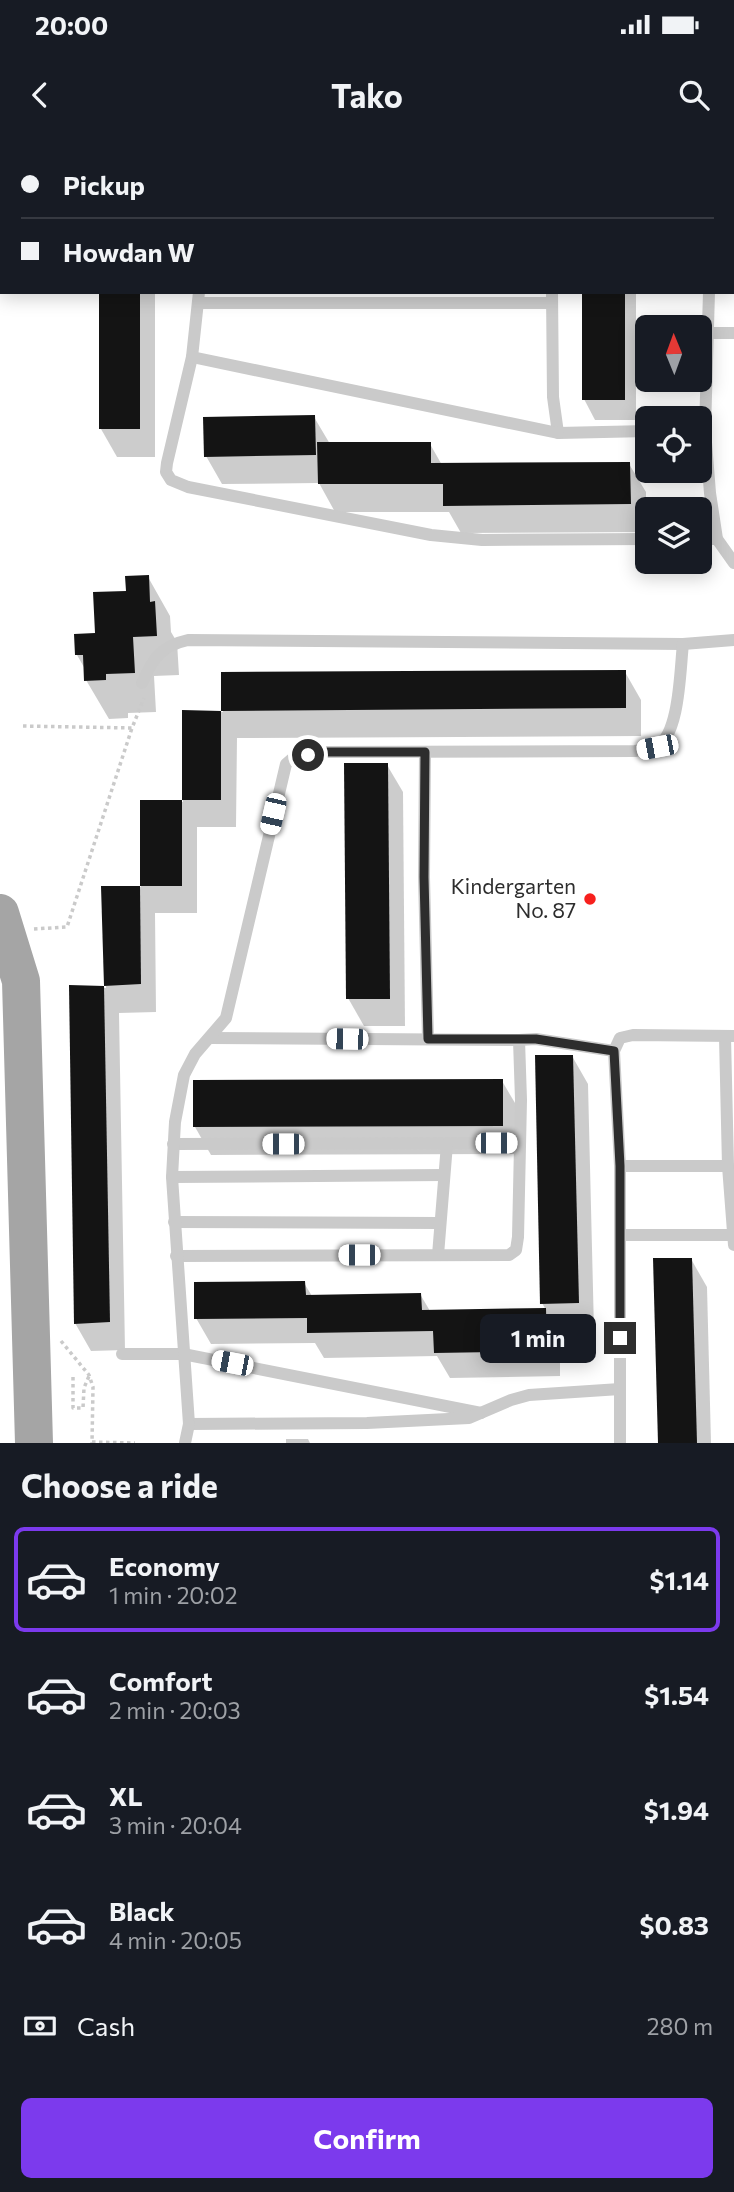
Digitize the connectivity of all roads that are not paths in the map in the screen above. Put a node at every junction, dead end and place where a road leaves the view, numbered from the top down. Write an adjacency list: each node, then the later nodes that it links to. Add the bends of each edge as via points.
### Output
1 (0, 140): 2 (main road)
2 (0, 158)
3 (709, 294): 6 (lane)
4 (199, 297): 5 (lane); 9 (lane)
5 (552, 298): 11 (lane, via 552,397)
6 (709, 315)
7 (712, 333): 8 (lane)
8 (734, 333)
9 (192, 357): 11 (lane); 13 (lane, via 166,472 171,480 188,487 430,535 482,540)
10 (635, 431): 11 (lane)
11 (558, 433)
12 (709, 483): 15 (lane)
13 (635, 539)
14 (712, 539): 15 (lane)
15 (717, 539): 16 (lane)
16 (734, 563)
17 (734, 640): 18 (lane)
18 (682, 644): 19 (lane, via 188,640 159,653); 20 (lane, via 675,713 668,737 657,747 635,751)
19 (144, 679)
20 (425, 752): 23 (lane, via 323,752 293,758 286,764 232,999 226,1018); 24 (lane)
21 (14, 921): 46 (main road, via 21,981)
22 (730, 1037): 26 (lane, via 633,1035 620,1038); 31 (lane)
23 (211, 1038): 24 (lane); 28 (lane, via 184,1075)
24 (428, 1039): 25 (lane)
25 (519, 1040): 26 (lane); 27 (lane)
26 (614, 1051): 30 (lane)
27 (520, 1143): 29 (lane); 39 (lane, via 516,1250 509,1255)
28 (173, 1144): 29 (lane); 33 (lane)
29 (447, 1144): 32 (lane)
30 (620, 1166): 31 (lane); 36 (lane)
31 (728, 1166): 37 (lane)
32 (444, 1175): 33 (lane); 35 (lane)
33 (172, 1177): 34 (lane)
34 (174, 1222): 35 (lane); 40 (lane)
35 (440, 1223): 39 (lane)
36 (620, 1235): 37 (lane); 43 (lane)
37 (734, 1235): 38 (lane)
38 (734, 1245)
39 (438, 1255): 40 (lane)
40 (176, 1256): 42 (lane)
41 (122, 1354): 42 (lane)
42 (183, 1354): 44 (lane); 45 (lane)
43 (620, 1389): 44 (lane, via 529,1395); 48 (lane)
44 (481, 1413): 45 (lane, via 469,1419 367,1423)
45 (189, 1424): 47 (lane)
46 (34, 1443)
47 (186, 1443)
48 (620, 1443)

